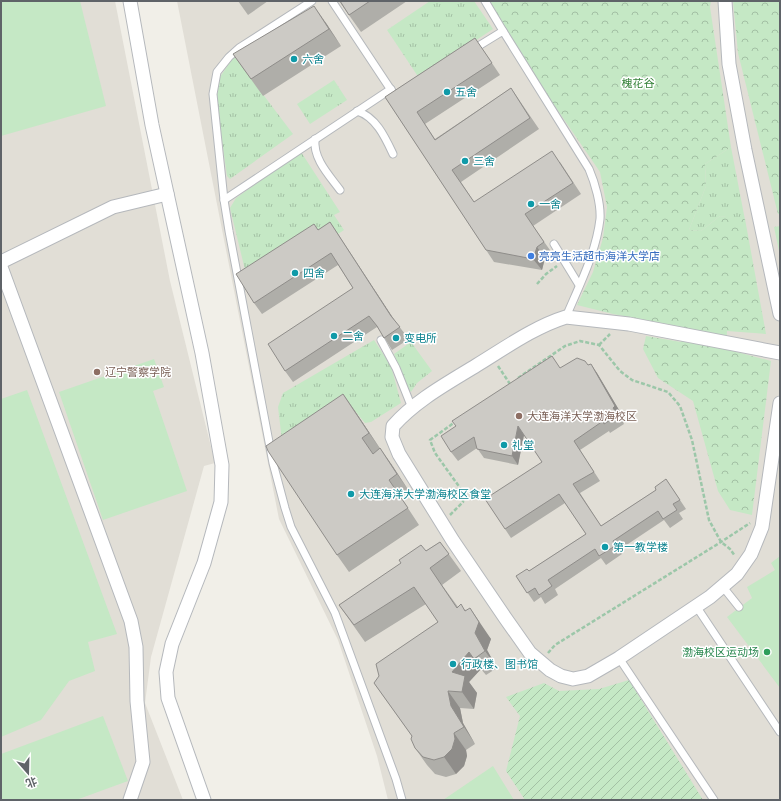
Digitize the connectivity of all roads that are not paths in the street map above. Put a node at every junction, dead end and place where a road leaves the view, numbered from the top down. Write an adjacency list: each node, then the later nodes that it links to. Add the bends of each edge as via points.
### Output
1 (130, 1): 14 (street)
2 (312, 1): 15 (lane, via 239,48 217,72 213,94)
3 (332, 1): 8 (lane)
4 (485, 1): 6 (lane)
5 (725, 1): 20 (street, via 729,64)
6 (503, 32): 7 (lane); 19 (lane, via 589,169 596,186 600,218)
7 (468, 52)
8 (390, 89): 9 (lane, via 396,97); 10 (lane)
9 (403, 93)
10 (357, 111): 11 (lane); 12 (lane, via 373,120)
11 (315, 139): 13 (lane, via 316,155); 15 (lane)
12 (393, 154)
13 (340, 190)
14 (167, 194): 17 (street, via 113,207); 32 (street, via 202,353 222,465 221,502 204,563 172,644 166,672 168,698)
15 (224, 200): 33 (lane, via 273,463 291,527 340,615)
16 (554, 244): 19 (lane)
17 (1, 262)
18 (1, 267): 31 (street, via 131,621 136,647 137,701 143,762)
19 (580, 285): 21 (lane)
20 (780, 314)
21 (566, 317): 23 (street, via 629,324); 25 (street, via 522,337)
22 (382, 340): 25 (lane)
23 (780, 353)
24 (780, 403): 26 (street, via 762,527 751,554 738,574)
25 (412, 408): 29 (street, via 392,426 392,437 399,454 441,521 450,543 530,653 550,670 573,679 588,676)
26 (723, 587): 27 (street); 28 (lane)
27 (696, 606): 29 (street); 30 (lane)
28 (739, 607)
29 (619, 658): 34 (lane)
30 (780, 732)
31 (130, 800)
32 (204, 800)
33 (402, 800)
34 (714, 800)

